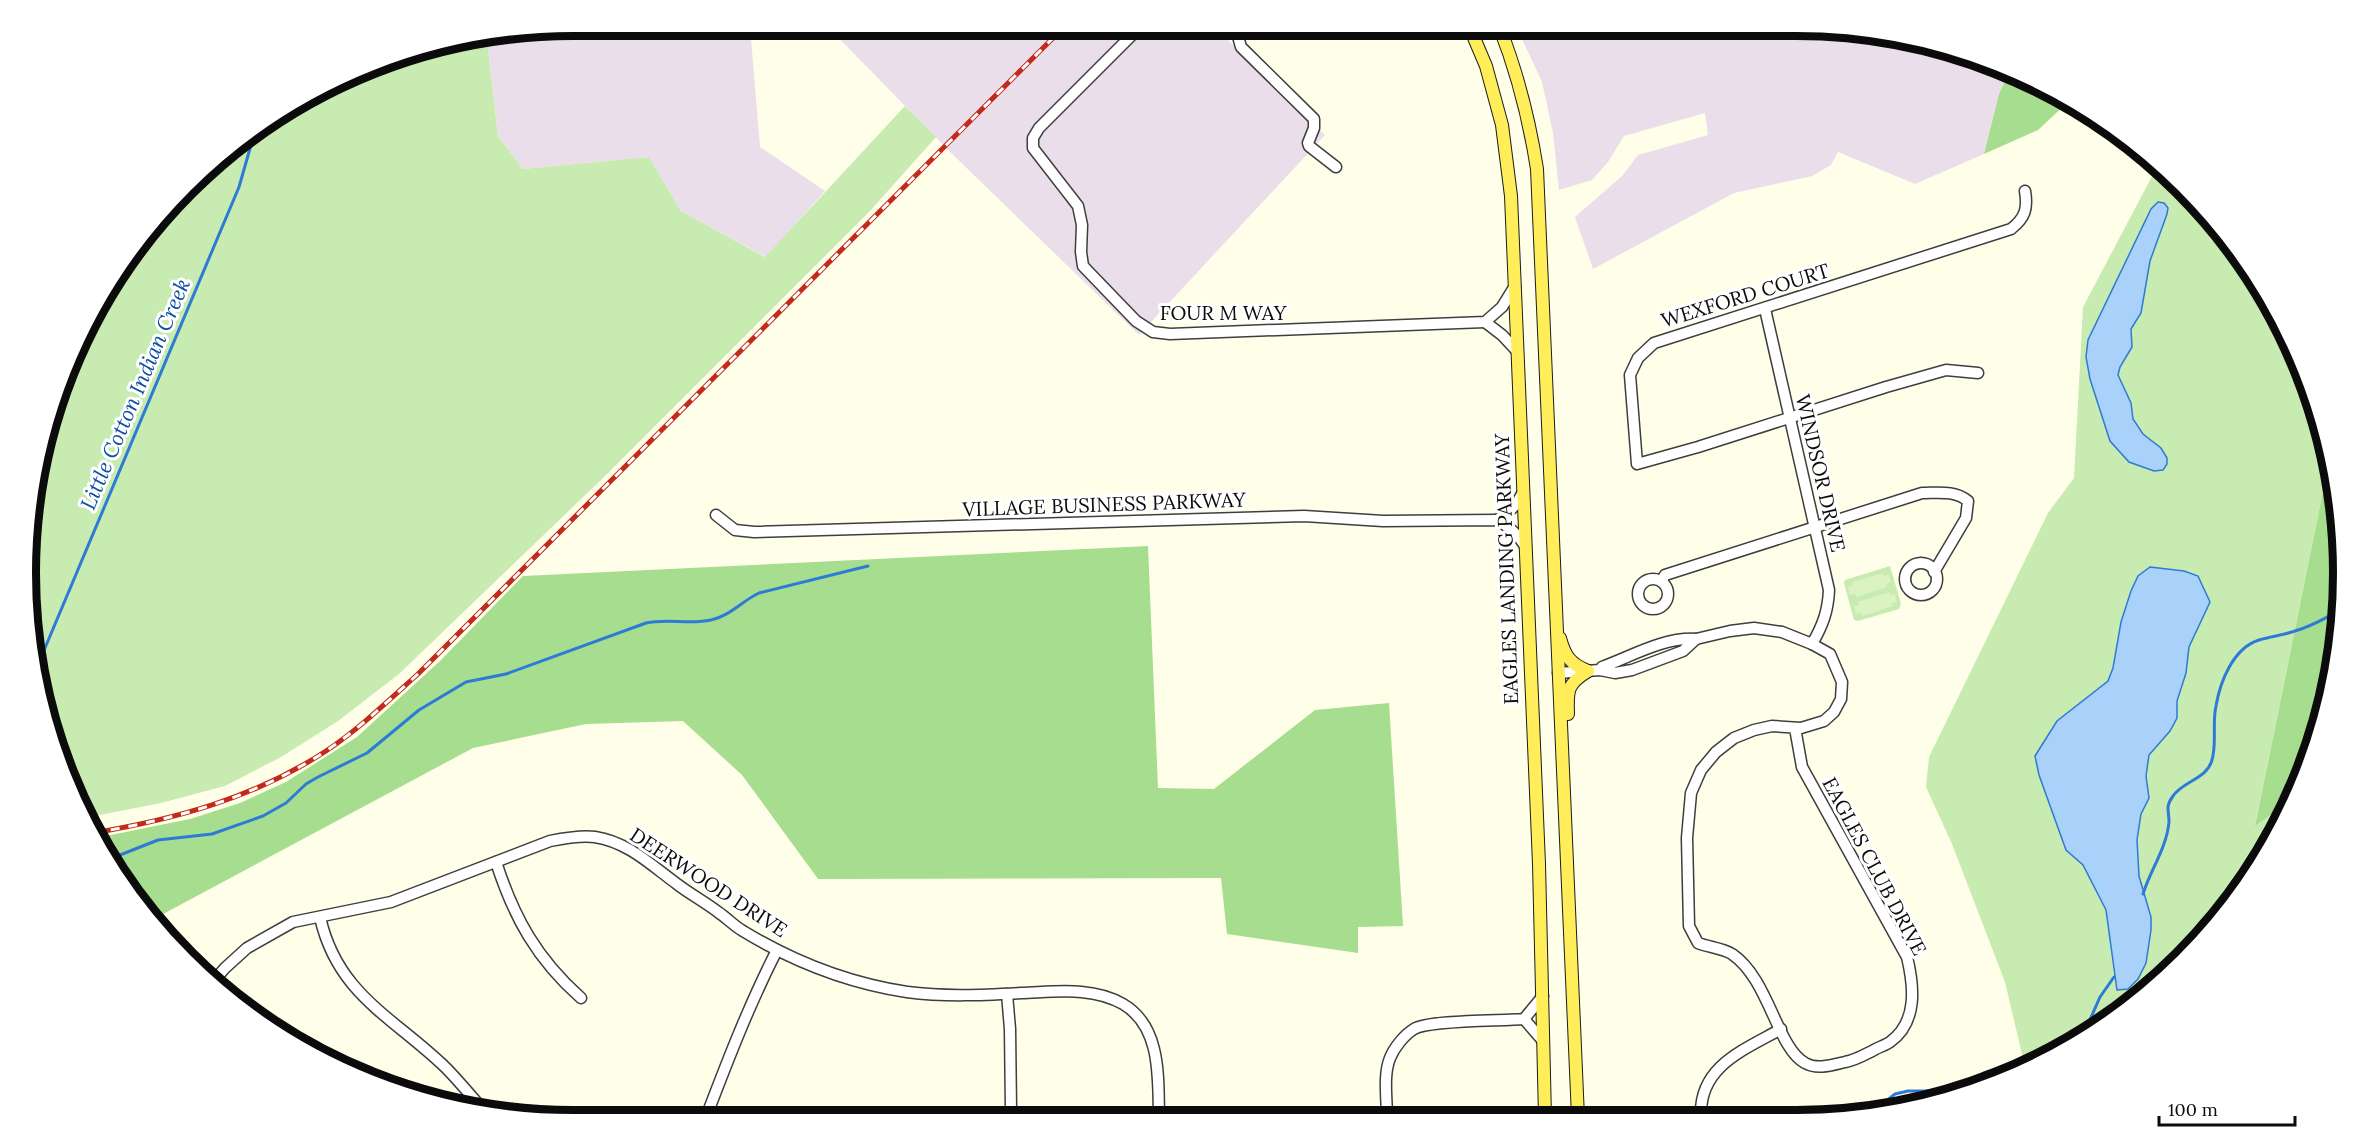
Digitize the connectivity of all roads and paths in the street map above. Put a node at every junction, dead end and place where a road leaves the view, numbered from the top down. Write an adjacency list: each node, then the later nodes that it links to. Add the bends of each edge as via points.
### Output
1 (1131, 36): 9 (street, FOUR M WAY, via 1039,128 1033,148 1078,206 1083,266 1136,321 1153,332 1170,334)
2 (1238, 36): 5 (street, via 1241,47 1314,119 1308,143)
3 (1473, 36): 7 (main road, EAGLES LANDING PARKWAY, via 1502,125 1511,196)
4 (1503, 36): 20 (main road, via 1529,118 1537,170)
5 (1336, 167)
6 (2025, 191): 8 (street, WEXFORD COURT, via 2028,208 2011,230)
7 (1515, 286): 9 (street, via 1502,307); 10 (main road, EAGLES LANDING PARKWAY)
8 (1764, 309): 12 (street, WINDSOR DRIVE); 12 (street, WEXFORD COURT, via 1654,343 1638,358 1630,375 1637,464)
9 (1485, 322): 10 (street)
10 (1517, 351): 13 (main road, EAGLES LANDING PARKWAY)
11 (1978, 373): 12 (street, via 1946,370)
12 (1789, 417): 16 (street, WINDSOR DRIVE)
13 (1523, 492): 15 (street, via 1517,504); 17 (main road, EAGLES LANDING PARKWAY)
14 (716, 515): 15 (street, VILLAGE BUSINESS PARKWAY, via 735,530 754,532 1304,516 1383,521)
15 (1497, 520): 17 (street, via 1509,526)
16 (1815, 526): 18 (street, via 1922,493 1950,492 1964,497 1968,501 1966,518); 19 (street, via 1665,575); 22 (street, WINDSOR DRIVE, via 1829,590 1828,611)
17 (1525, 546): 32 (main road, EAGLES LANDING PARKWAY)
18 (1934, 572)
19 (1661, 581)
20 (1556, 622): 23 (main road, via 1567,658 1575,666); 24 (main road)
21 (1696, 639): 22 (street, EAGLES CLUB DRIVE, via 1754,628 1782,632); 23 (street, via 1671,641); 23 (street, via 1683,651 1648,665 1633,662)
22 (1812, 644): 25 (street, EAGLES CLUB DRIVE, via 1830,654 1837,667 1842,682 1841,699 1824,721)
23 (1597, 671): 24 (street); 26 (main road, via 1571,684 1567,693 1570,781)
24 (1558, 673): 26 (main road)
25 (1795, 728): 35 (street, EAGLES CLUB DRIVE, via 1772,726 1754,730 1734,738 1716,752 1701,770 1691,793 1687,838 1689,926 1698,942 1731,953 1747,968 1764,992); 35 (street, EAGLES CLUB DRIVE, via 1802,767 1907,957 1913,1001 1906,1022 1891,1041 1859,1059 1829,1066 1805,1063 1795,1055)
26 (1566, 829): 43 (main road)
27 (496, 862): 28 (street, DEERWOOD DRIVE, via 391,902); 29 (street, DEERWOOD DRIVE, via 569,837 616,842 740,929); 33 (street, via 507,898 541,957)
28 (320, 917): 30 (street, DEERWOOD DRIVE, via 293,922 270,934 247,948); 37 (street, via 333,957 350,983 444,1067)
29 (777, 950): 31 (street, DEERWOOD DRIVE, via 835,975 872,985 934,994); 38 (street, via 753,997)
30 (218, 976)
31 (1007, 994): 39 (street); 40 (street, DEERWOOD DRIVE, via 1082,991 1123,1004 1148,1029 1158,1070)
32 (1543, 996): 34 (street); 36 (main road, EAGLES LANDING PARKWAY)
33 (581, 998)
34 (1524, 1019): 36 (street); 41 (street, via 1415,1028 1390,1058)
35 (1781, 1029): 44 (street, via 1720,1066 1707,1081)
36 (1543, 1041): 42 (main road, EAGLES LANDING PARKWAY)
37 (475, 1101)
38 (709, 1110)
39 (1011, 1110)
40 (1159, 1110)
41 (1387, 1110)
42 (1545, 1110)
43 (1578, 1110)
44 (1701, 1110)

